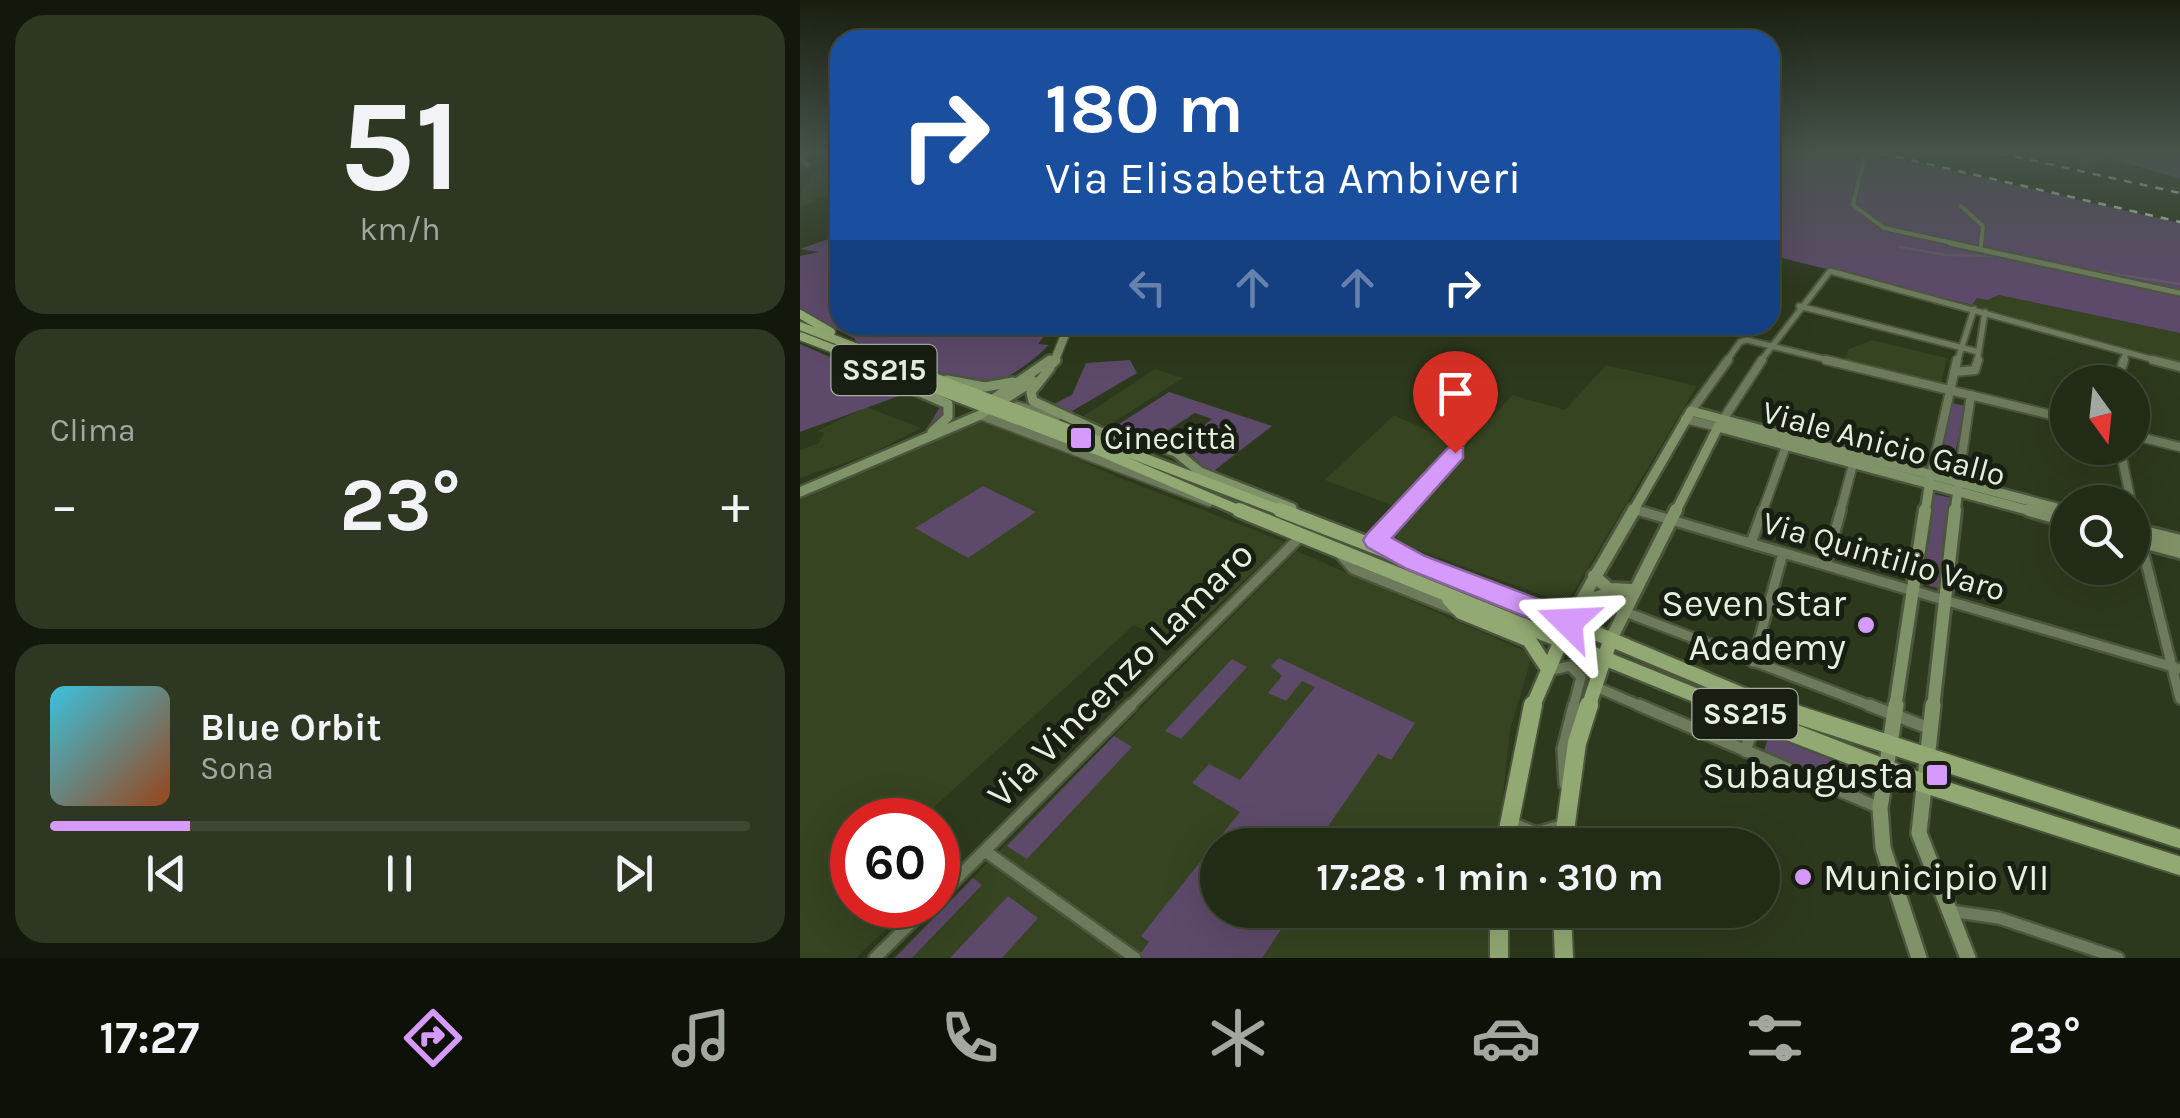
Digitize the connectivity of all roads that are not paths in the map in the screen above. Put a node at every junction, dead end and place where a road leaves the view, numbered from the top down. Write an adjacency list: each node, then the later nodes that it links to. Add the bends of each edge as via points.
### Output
1 (1854, 198): 3 (street, via 1853,205 1881,226)
2 (1961, 206): 3 (street, via 1983,226)
3 (1980, 246): 4 (street)
4 (2180, 293)
5 (1800, 306): 6 (street, via 1826,273 1839,272); 11 (street); 17 (street)
6 (1972, 312): 8 (street); 17 (street)
7 (800, 314): 10 (main road)
8 (1987, 315): 19 (street); 20 (street)
9 (800, 326): 18 (main road, SS215)
10 (830, 332)
11 (1780, 332)
12 (835, 335): 18 (main road)
13 (1066, 335): 21 (street)
14 (1778, 335): 16 (street)
15 (800, 336): 22 (main road, SS215)
16 (1770, 345): 29 (street); 32 (street, via 1740,342); 35 (street)
17 (1960, 347): 19 (street); 26 (street)
18 (856, 348): 28 (main road, SS215)
19 (1980, 352): 26 (street, via 1974,371)
20 (2126, 352): 23 (street); 24 (street)
21 (1060, 354): 25 (street); 27 (street)
22 (860, 360): 31 (main road, SS215); 38 (street, via 950,405 945,422)
23 (2123, 365)
24 (2180, 367)
25 (1050, 368): 31 (street); 34 (street, via 1030,396)
26 (1954, 372): 29 (street)
27 (1028, 376): 28 (street, via 989,387); 31 (street)
28 (938, 378): 31 (main road, SS215)
29 (1949, 390): 30 (street); 43 (street)
30 (1971, 396): 33 (street); 44 (street)
31 (993, 408): 34 (street); 38 (street); 50 (main road, SS215); 59 (main road, SS215)
32 (1688, 415): 35 (street, Viale Anicio Gallo); 47 (street)
33 (2050, 415)
34 (1061, 417): 52 (street, via 1106,435 1146,440 1178,453 1198,471)
35 (1720, 423): 39 (street, Viale Anicio Gallo); 41 (street, Viale Anicio Gallo); 49 (street)
36 (1464, 432): 52 (street, via 1457,451)
37 (2150, 440): 40 (street)
38 (919, 441): 45 (street)
39 (1786, 446): 41 (street, Viale Anicio Gallo); 55 (street)
40 (2180, 447)
41 (1830, 453): 42 (street, Viale Anicio Gallo); 43 (street, Viale Anicio Gallo)
42 (1854, 464): 43 (street, Viale Anicio Gallo); 60 (street)
43 (1930, 480): 44 (street, Viale Anicio Gallo); 64 (street)
44 (1958, 487): 46 (street, Viale Anicio Gallo); 48 (street, Viale Anicio Gallo); 66 (street)
45 (803, 488)
46 (2050, 507)
47 (1632, 508): 49 (street, Via Quintilio Varo); 61 (street)
48 (2050, 515)
49 (1668, 519): 55 (street, Via Quintilio Varo); 63 (street)
50 (1301, 536): 57 (main road, SS215); 96 (street, Via Vincenzo Lamaro)
51 (2150, 537): 54 (street)
52 (1376, 540): 59 (street)
53 (2150, 540): 56 (street)
54 (2180, 542)
55 (1751, 543): 58 (street, Via Quintilio Varo)
56 (2180, 552)
57 (1340, 553): 65 (main road, SS215); 69 (street, via 1353,569)
58 (1784, 553): 60 (street, Via Quintilio Varo); 74 (street)
59 (1416, 563): 70 (main road, SS215)
60 (1826, 566): 64 (street, Via Quintilio Varo)
61 (1594, 576): 63 (street, via 1610,589); 67 (street)
62 (2150, 582): 75 (street)
63 (1632, 590): 68 (street)
64 (1914, 591): 66 (street, Via Quintilio Varo); 79 (street)
65 (1441, 593): 69 (main road); 71 (main road, SS215)
66 (1945, 600): 75 (street, Via Quintilio Varo); 81 (street)
67 (1579, 603): 68 (street, via 1608,594); 70 (street)
68 (1622, 610): 72 (street); 74 (street)
69 (1461, 612): 76 (main road, via 1529,640)
70 (1568, 622): 71 (main road); 72 (main road, SS215)
71 (1559, 640): 73 (main road, SS215); 76 (main road)
72 (1610, 640): 73 (main road); 82 (main road, SS215)
73 (1604, 658): 77 (main road); 80 (main road, SS215)
74 (1753, 662): 79 (street)
75 (2176, 668): 78 (street)
76 (1543, 673): 87 (street, via 1563,666 1582,676 1562,756); 90 (main road, via 1517,760)
77 (1593, 686): 83 (street); 87 (main road)
78 (2180, 700)
79 (1895, 716): 81 (street); 82 (street)
80 (1756, 718): 83 (street); 85 (main road, SS215)
81 (1931, 729): 84 (street)
82 (1890, 748): 84 (main road, SS215); 85 (street)
83 (1745, 751): 89 (street)
84 (1928, 760): 86 (street); 88 (main road, SS215)
85 (1886, 770): 86 (main road, SS215); 89 (street)
86 (1925, 784): 94 (main road, SS215); 99 (street, via 1919,833)
87 (1568, 798): 91 (main road)
88 (2076, 807): 94 (street, via 2070,816); 95 (main road, SS215)
89 (1880, 808): 107 (street, via 1883,848)
90 (1508, 820): 91 (street, via 1536,833); 92 (main road)
91 (1564, 825): 93 (main road)
92 (1507, 828)
93 (1564, 828)
94 (2083, 835): 97 (main road, SS215)
95 (2180, 839)
96 (985, 850): 98 (street, Via Vincenzo Lamaro); 104 (street)
97 (2180, 866)
98 (960, 875)
99 (1950, 911): 108 (street); 109 (street, via 1999,918)
100 (906, 928): 103 (street)
101 (1499, 928): 105 (main road)
102 (1563, 928): 106 (main road)
103 (876, 958)
104 (1135, 958)
105 (1499, 958)
106 (1564, 958)
107 (1919, 958)
108 (1968, 958)
109 (2118, 958)

